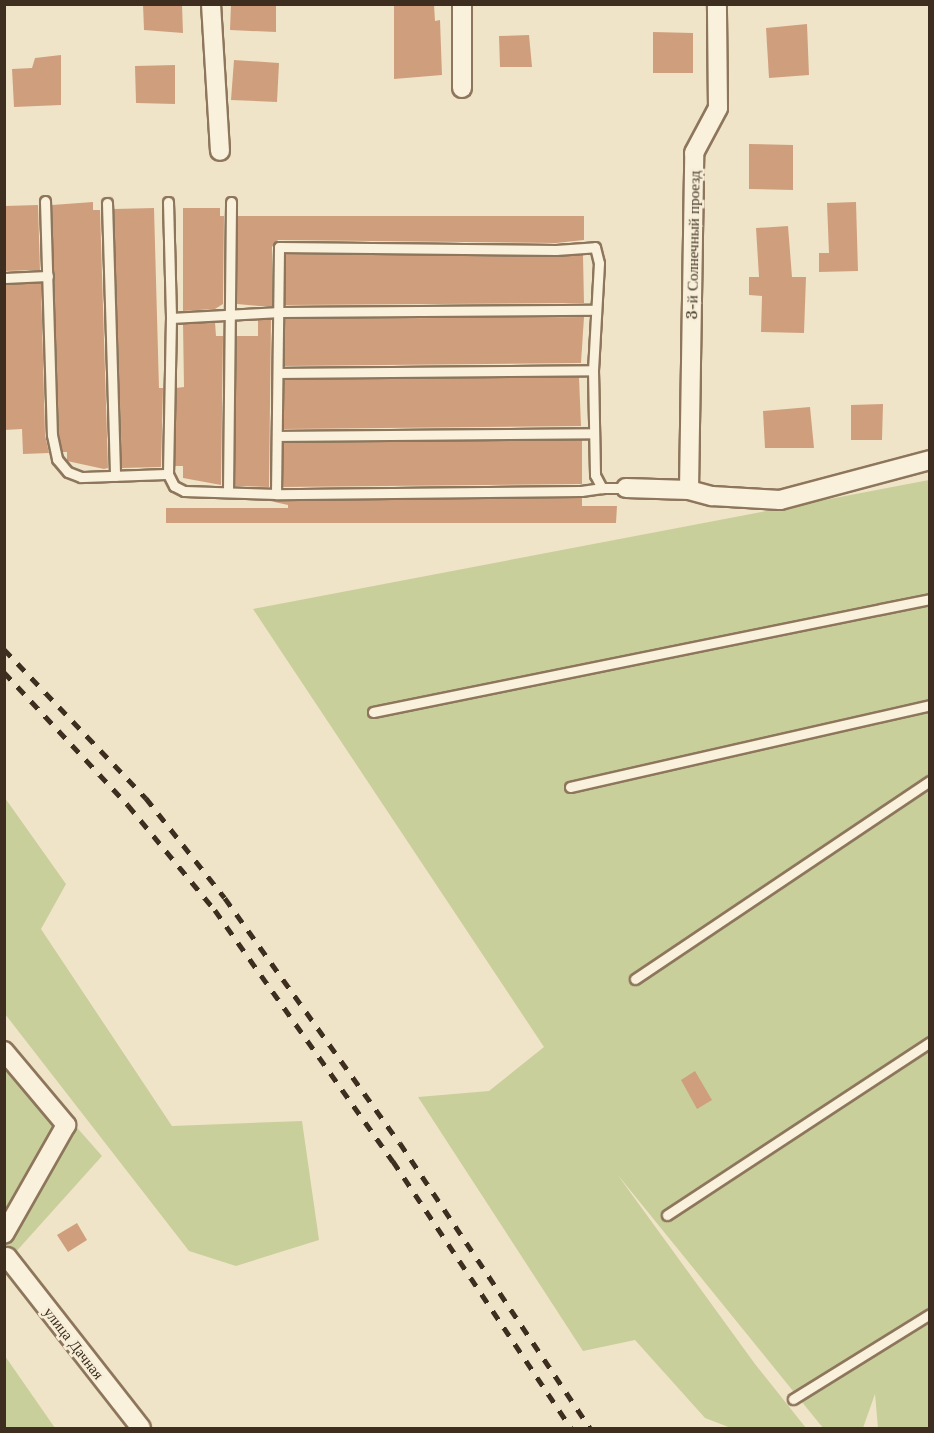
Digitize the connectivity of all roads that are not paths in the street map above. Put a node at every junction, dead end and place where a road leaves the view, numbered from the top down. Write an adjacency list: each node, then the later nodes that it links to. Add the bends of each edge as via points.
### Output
1 (211, 4): 5 (street)
2 (462, 4): 4 (street)
3 (717, 4): 25 (street, 3-й Солнечный проезд, via 718,108 694,153)
4 (462, 88)
5 (220, 150)
6 (45, 201): 10 (lane)
7 (168, 202): 15 (lane)
8 (231, 202): 14 (lane)
9 (107, 203): 22 (lane)
10 (48, 276): 11 (lane); 22 (lane, via 52,435 57,459 68,472 81,477)
11 (4, 278)
12 (596, 310): 13 (lane); 13 (lane, via 599,263 595,247 279,247); 16 (lane)
13 (280, 312): 14 (lane); 17 (lane)
14 (231, 317): 15 (lane); 26 (lane)
15 (171, 318): 21 (lane)
16 (593, 370): 17 (lane); 18 (lane)
17 (278, 373): 19 (lane)
18 (592, 433): 19 (lane); 23 (lane, via 595,475)
19 (277, 436): 27 (lane)
20 (930, 460): 25 (street, via 780,500 712,496)
21 (168, 474): 22 (lane); 26 (lane, via 178,489)
22 (115, 476)
23 (602, 488): 24 (lane); 27 (lane, via 522,493)
24 (626, 488): 25 (street)
25 (689, 490)
26 (228, 492): 27 (lane)
27 (276, 494)
28 (930, 599): 30 (lane)
29 (930, 705): 32 (lane)
30 (374, 712)
31 (930, 781): 33 (lane)
32 (570, 787)
33 (635, 979)
34 (930, 1042): 36 (lane)
35 (4, 1051): 37 (street, via 66,1125)
36 (667, 1215)
37 (4, 1234)
38 (6, 1259): 41 (street, улица Дачная)
39 (930, 1314): 40 (lane)
40 (793, 1400)
41 (141, 1428)

